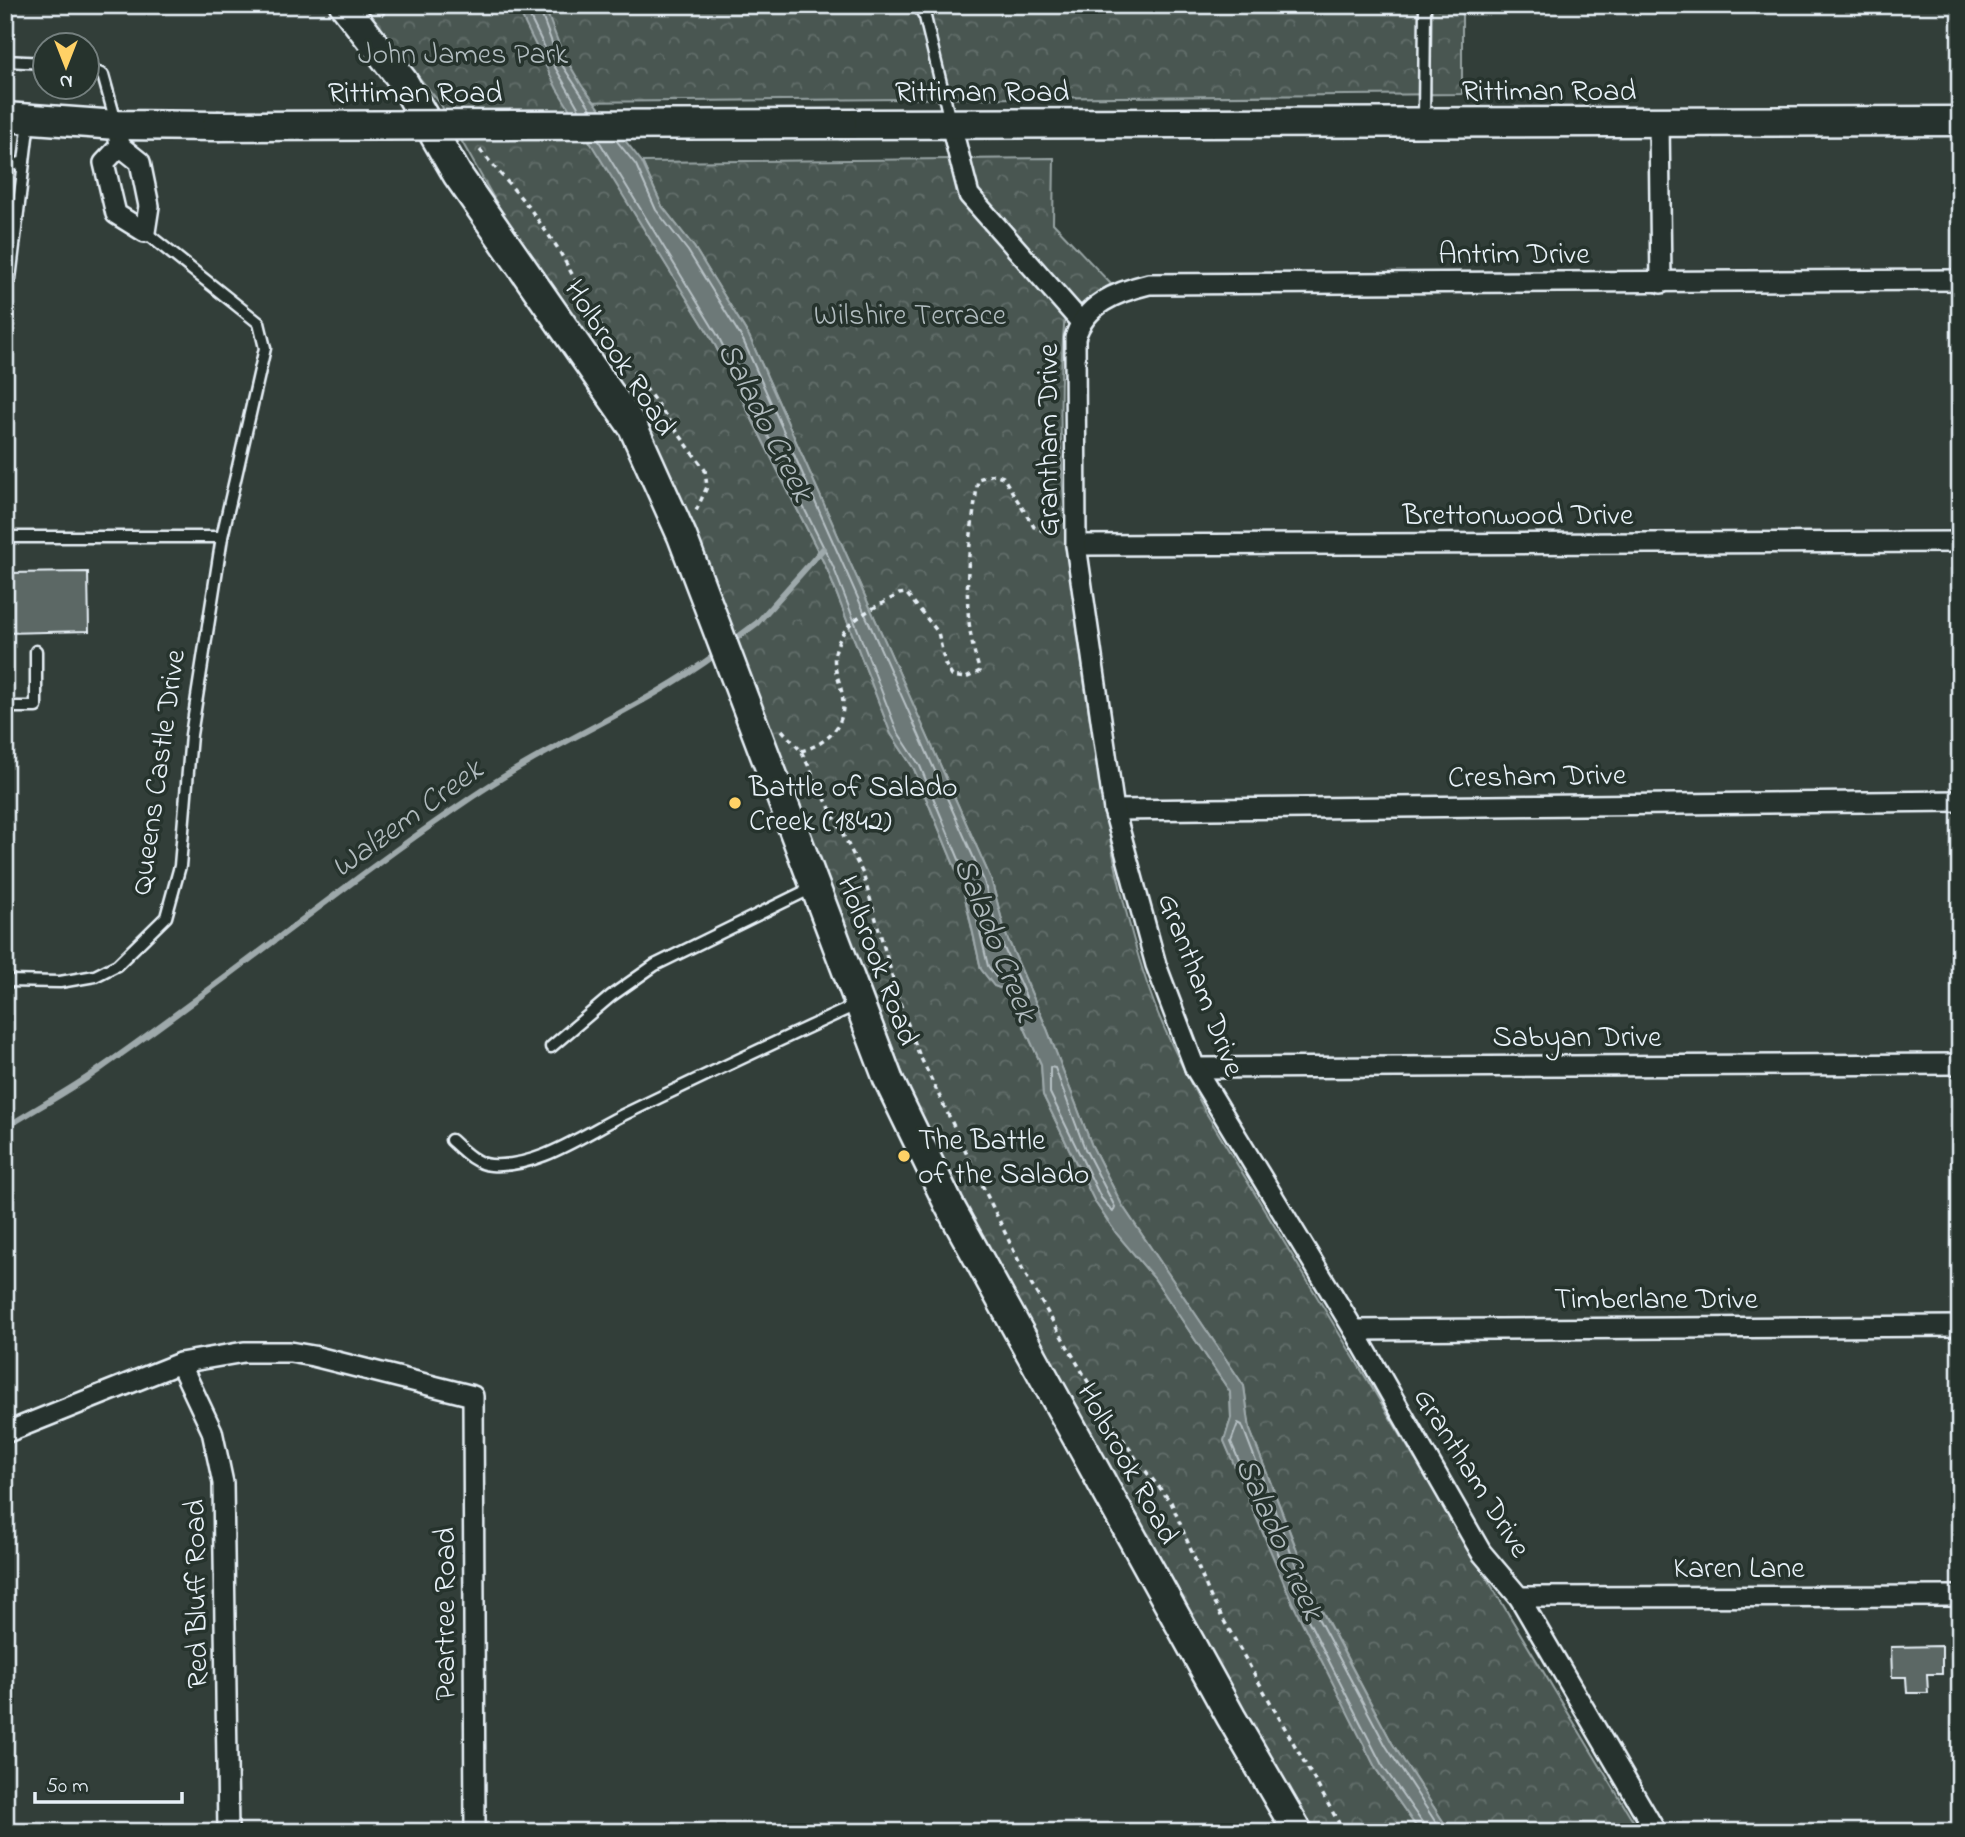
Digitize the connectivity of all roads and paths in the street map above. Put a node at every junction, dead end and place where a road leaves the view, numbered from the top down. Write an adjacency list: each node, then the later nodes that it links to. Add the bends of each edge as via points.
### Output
1 (344, 5): 28 (street, Holbrook Road, via 403,81 457,174 633,427)
2 (918, 5): 11 (lane, via 925,17)
3 (1425, 5): 10 (lane)
4 (5, 61): 5 (lane)
5 (32, 63)
6 (102, 75): 12 (lane)
7 (17, 118): 12 (street, Rittiman Road); 14 (lane)
8 (1960, 121): 9 (street, Rittiman Road)
9 (1659, 122): 10 (street, Rittiman Road); 19 (street)
10 (1424, 123): 11 (street, Rittiman Road)
11 (951, 125): 12 (street, Rittiman Road, bridge, via 217,126); 20 (street, Grantham Drive, via 969,195)
12 (119, 136): 16 (street, via 140,162 149,206); 16 (street, Queens Castle Drive, via 104,163 116,214)
13 (479, 149): 21 (path, via 528,205 602,328 705,470 707,487)
14 (24, 162): 15 (lane); 17 (lane)
15 (5, 167)
16 (145, 232): 23 (lane, Queens Castle Drive, via 259,323 264,360)
17 (10, 279)
18 (1960, 280): 19 (street, Antrim Drive)
19 (1661, 283): 20 (street, Antrim Drive, via 1149,284 1106,299)
20 (1080, 321): 25 (street, Grantham Drive, via 1074,338)
21 (694, 523)
22 (5, 537): 23 (lane)
23 (222, 537): 33 (lane, Queens Castle Drive, via 191,735 180,866 166,917 117,965 95,976 60,982)
24 (1960, 542): 25 (street, Brettonwood Drive)
25 (1076, 545): 29 (path, via 1034,527 1003,477 994,474 978,479 968,609 980,671 966,678 952,676 938,632 906,593 850,624 842,635 834,674 843,704 833,735 820,746); 31 (street, Grantham Drive)
26 (36, 651): 27 (lane, via 36,707)
27 (5, 707)
28 (763, 721): 29 (path, via 790,735); 32 (street, Holbrook Road)
29 (801, 751): 48 (path, via 863,874 919,1054 1024,1272 1112,1423 1171,1502 1211,1598)
30 (1960, 800): 31 (street, Cresham Drive)
31 (1114, 810): 37 (street, Grantham Drive, via 1156,965)
32 (816, 887): 34 (street, Holbrook Road); 35 (lane, via 655,965)
33 (5, 981)
34 (860, 1003): 38 (lane, via 621,1115 573,1143 519,1162 489,1165 469,1157); 47 (street, Holbrook Road, via 888,1079 949,1205)
35 (551, 1047)
36 (1960, 1064): 37 (street, Sabyan Drive)
37 (1195, 1068): 40 (street, Grantham Drive)
38 (452, 1140)
39 (1960, 1326): 40 (street, Timberlane Drive)
40 (1354, 1330): 44 (street, Grantham Drive, via 1481,1552)
41 (180, 1363): 42 (street); 45 (street, Red Bluff Road, via 212,1432 223,1483); 46 (street, Peartree Road, via 244,1352 290,1352 473,1396)
42 (5, 1433)
43 (1960, 1596): 44 (street, Karen Lane)
44 (1519, 1597): 49 (street, Grantham Drive)
45 (228, 1832)
46 (475, 1832)
47 (1298, 1832)
48 (1344, 1832)
49 (1656, 1832)

